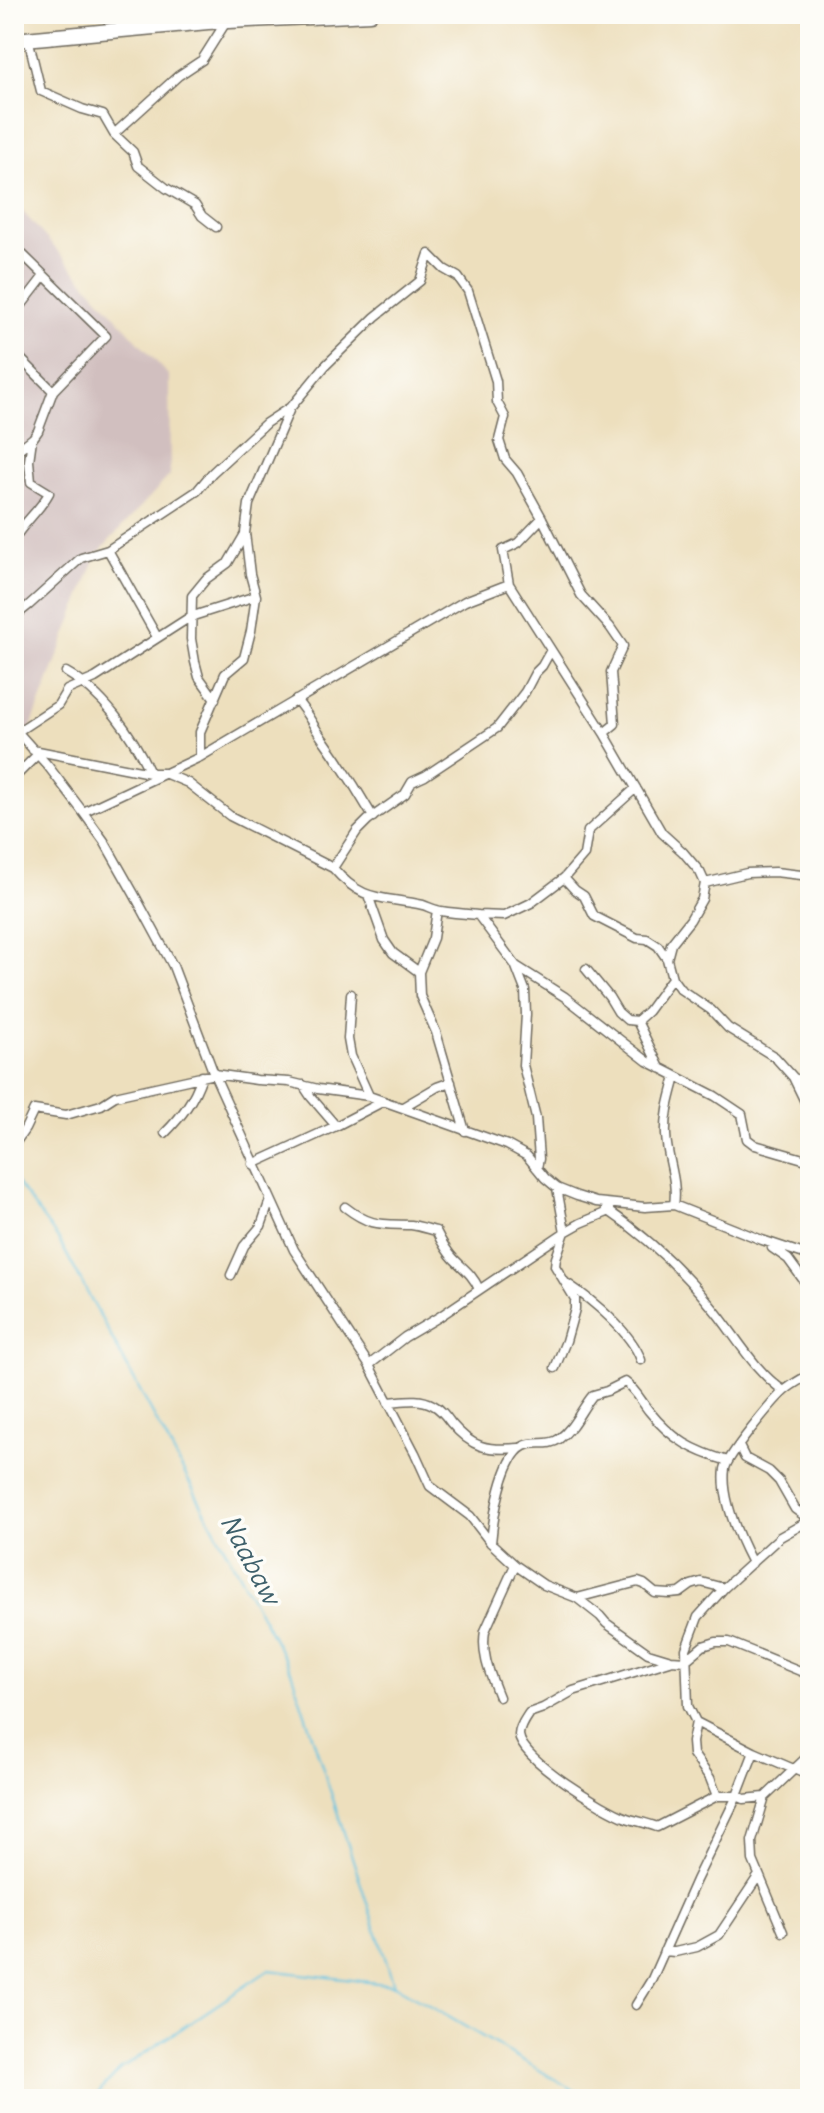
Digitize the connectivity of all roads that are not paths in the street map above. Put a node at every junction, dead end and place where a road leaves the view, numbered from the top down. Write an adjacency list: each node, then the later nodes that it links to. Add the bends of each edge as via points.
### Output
1 (370, 14): 2 (highway)
2 (226, 22): 3 (highway); 4 (street, via 202,60)
3 (21, 39): 4 (street, via 41,91 103,115)
4 (114, 134): 5 (street, via 133,152 138,166 195,205)
5 (216, 227)
6 (14, 246): 7 (street)
7 (44, 276): 8 (street); 10 (street, via 106,336)
8 (14, 315)
9 (14, 352): 10 (street)
10 (53, 391): 12 (street)
11 (292, 406): 14 (street, via 375,317 420,281 429,254 468,291 505,417 499,440 505,459); 15 (street, via 249,504); 17 (street, via 266,423 186,500)
12 (33, 438): 13 (street); 16 (street, via 31,482 49,493)
13 (14, 453)
14 (542, 518): 18 (street, via 518,543 503,550); 29 (street, via 581,595 623,646 611,672 615,724)
15 (245, 533): 19 (street); 20 (street, via 228,563 192,596)
16 (14, 539)
17 (108, 550): 21 (street, via 81,558); 22 (street)
18 (509, 584): 23 (street); 27 (street, via 465,601)
19 (256, 596): 20 (street); 26 (street, via 244,658 225,674)
20 (192, 616): 22 (street); 26 (street, via 199,677)
21 (14, 617)
22 (157, 637): 25 (street)
23 (551, 650): 29 (street); 37 (street, via 497,728 412,782 405,794)
24 (66, 672): 25 (street)
25 (84, 682): 28 (street); 32 (street, via 119,721)
26 (215, 699): 31 (street, via 200,732)
27 (296, 700): 31 (street); 37 (street)
28 (16, 730): 30 (street)
29 (604, 733): 35 (street)
30 (35, 753): 32 (street); 34 (street); 36 (street)
31 (200, 757): 33 (street)
32 (150, 773): 33 (street)
33 (164, 773): 36 (street); 38 (street, via 188,783 238,821)
34 (14, 778)
35 (636, 788): 40 (street, via 588,831 584,855); 41 (street, via 662,833)
36 (83, 812): 53 (street, via 173,966)
37 (373, 817): 38 (street)
38 (333, 868): 42 (street)
39 (810, 876): 41 (street, via 747,873)
40 (564, 878): 44 (street, via 504,916); 45 (street, via 584,896 594,916 647,939)
41 (705, 883): 45 (street, via 702,899 671,944)
42 (368, 895): 43 (street); 48 (street, via 384,940)
43 (437, 910): 44 (street); 48 (street)
44 (478, 915): 46 (street)
45 (667, 959): 49 (street)
46 (516, 966): 52 (street); 70 (street, via 525,990 523,1065 536,1118)
47 (586, 969): 51 (street, via 618,1012)
48 (419, 972): 57 (street, via 420,996)
49 (672, 978): 51 (street); 56 (street, via 728,1028 775,1057)
50 (351, 994): 60 (street, via 351,1056)
51 (637, 1021): 52 (street)
52 (660, 1069): 55 (street)
53 (214, 1074): 54 (street); 58 (street); 69 (street)
54 (202, 1076): 66 (street, via 182,1116); 67 (street, via 115,1096 66,1115 34,1110)
55 (676, 1077): 68 (street, via 742,1114 747,1139 755,1145); 74 (street, via 666,1138 677,1190)
56 (793, 1077): 59 (street); 63 (street)
57 (451, 1082): 62 (street); 65 (street)
58 (303, 1085): 60 (street); 64 (street)
59 (810, 1090)
60 (369, 1096): 61 (street)
61 (384, 1101): 62 (street); 64 (street)
62 (403, 1107): 65 (street)
63 (810, 1112)
64 (336, 1126): 69 (street)
65 (465, 1131): 70 (street, via 518,1150)
66 (165, 1133)
67 (14, 1145)
68 (810, 1161)
69 (253, 1164): 72 (street)
70 (537, 1168): 71 (street)
71 (557, 1188): 73 (street); 77 (street)
72 (270, 1200): 80 (street, via 261,1226 244,1246); 85 (street, via 294,1250)
73 (596, 1202): 74 (street); 76 (street)
74 (674, 1205): 78 (street)
75 (345, 1207): 82 (street, via 375,1224 436,1231)
76 (610, 1211): 77 (street); 88 (street, via 655,1246)
77 (565, 1232): 81 (street, via 555,1266); 82 (street)
78 (762, 1240): 79 (street); 83 (street, via 788,1259)
79 (810, 1256)
80 (231, 1275)
81 (564, 1281): 84 (street, via 625,1334); 86 (street, via 575,1309)
82 (479, 1289): 85 (street)
83 (810, 1289)
84 (641, 1360)
85 (369, 1365): 89 (street)
86 (555, 1368)
87 (810, 1374): 88 (street)
88 (784, 1391): 90 (street)
89 (388, 1402): 91 (street, via 431,1403 469,1441 498,1450); 94 (street, via 430,1486 470,1516)
90 (739, 1446): 92 (street); 93 (street, via 745,1458 779,1481 795,1509)
91 (519, 1448): 92 (street, via 556,1441 593,1395 625,1382 682,1442); 94 (street, via 503,1483)
92 (728, 1461): 95 (street, via 728,1499)
93 (810, 1520): 95 (street, via 780,1537)
94 (491, 1543): 96 (street)
95 (752, 1563): 97 (street)
96 (515, 1565): 98 (street, via 544,1585); 102 (street, via 483,1642)
97 (724, 1588): 98 (street, via 701,1582 680,1593 655,1593 638,1582); 100 (street, via 698,1617)
98 (577, 1598): 99 (street, via 648,1653)
99 (671, 1660): 100 (street); 109 (street, via 573,1691 529,1713 519,1735 549,1771 627,1818 657,1827)
100 (685, 1661): 101 (street, via 703,1646 729,1642); 103 (street, via 688,1706)
101 (810, 1675)
102 (499, 1697)
103 (696, 1722): 105 (street); 109 (street, via 693,1754)
104 (810, 1750): 106 (street)
105 (754, 1752): 106 (street); 110 (street)
106 (794, 1768): 107 (street); 108 (street); 111 (street)
107 (810, 1768)
108 (810, 1776)
109 (717, 1796): 110 (street)
110 (737, 1796): 111 (street); 114 (street)
111 (765, 1797): 112 (street, via 752,1841)
112 (759, 1875): 113 (street); 114 (street, via 719,1935 697,1947)
113 (783, 1932)
114 (664, 1951): 115 (street)
115 (636, 2005)

